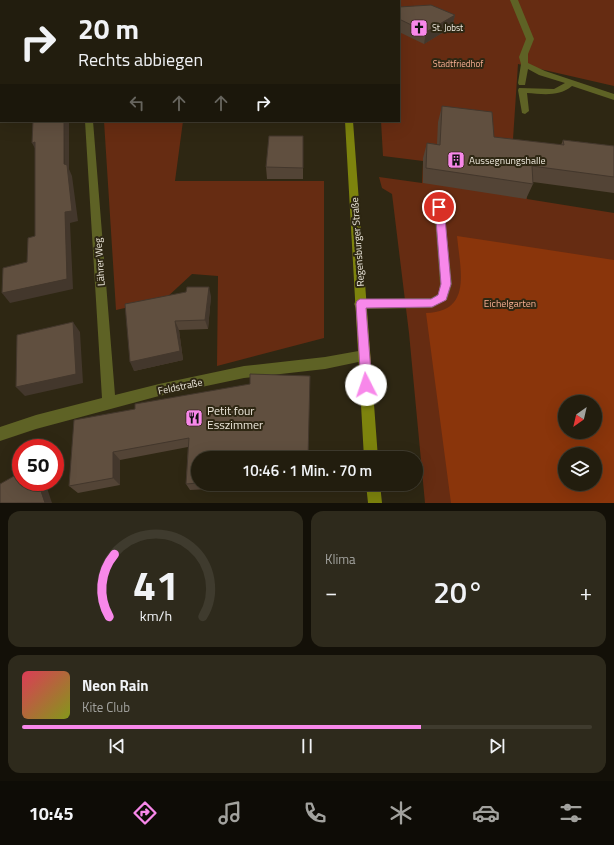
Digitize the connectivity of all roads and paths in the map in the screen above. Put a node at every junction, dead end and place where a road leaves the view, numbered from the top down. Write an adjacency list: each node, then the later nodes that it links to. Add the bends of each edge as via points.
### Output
1 (514, 0): 2 (street, via 530,39 523,57)
2 (525, 64): 3 (street); 4 (street)
3 (522, 83)
4 (570, 83): 5 (street); 6 (street, via 566,88 557,91 522,90)
5 (614, 97)
6 (525, 111)
7 (89, 122): 12 (street, Lährer Weg)
8 (349, 122): 10 (main road, Regensburger Straße)
9 (439, 207): 10 (street, via 446,284 443,298 432,303)
10 (360, 304): 11 (main road, Regensburger Straße)
11 (364, 356): 12 (street, Feldstraße, via 244,372 159,390); 14 (main road, Regensburger Straße)
12 (109, 404): 13 (street, Feldstraße, via 36,422)
13 (0, 434)
14 (371, 451)
15 (374, 491): 16 (main road)
16 (375, 503)

